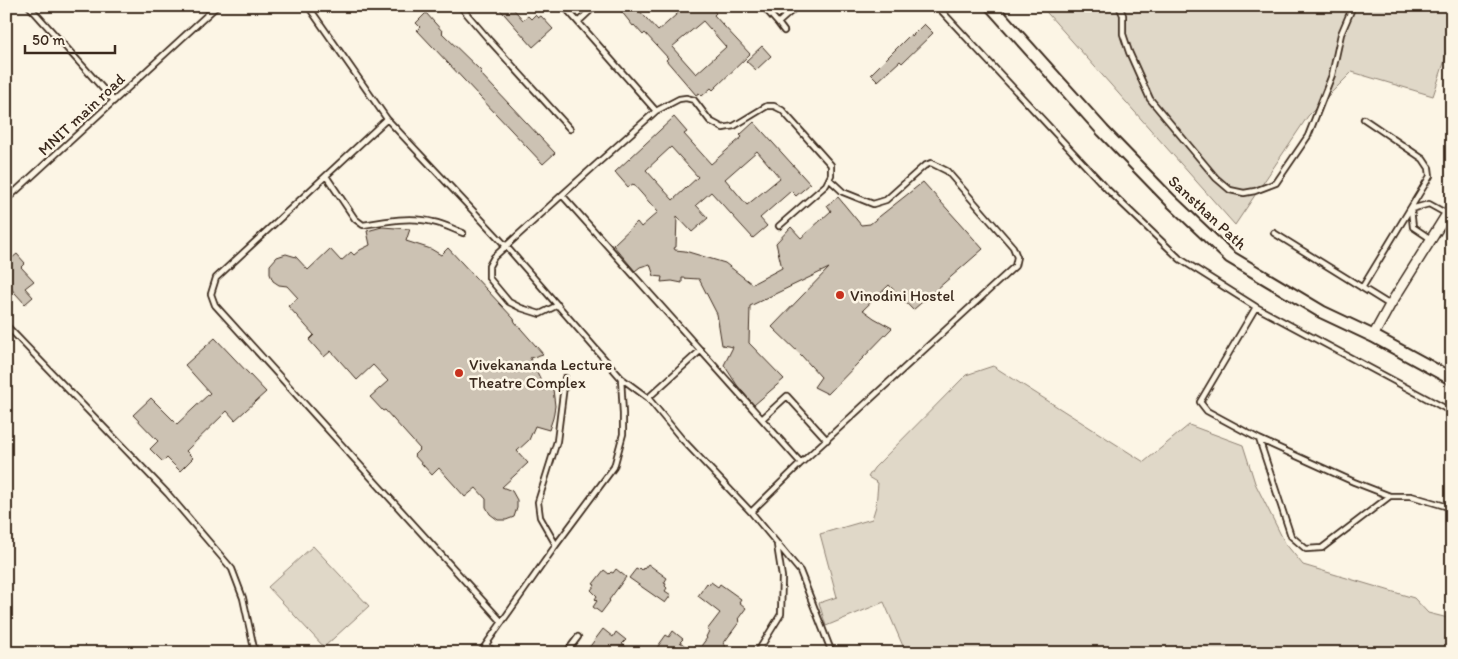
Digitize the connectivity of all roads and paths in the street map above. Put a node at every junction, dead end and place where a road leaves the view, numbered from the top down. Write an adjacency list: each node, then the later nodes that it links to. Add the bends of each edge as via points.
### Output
1 (29, 6): 16 (lane)
2 (217, 6): 16 (lane, MNIT main road)
3 (308, 6): 18 (lane)
4 (460, 6): 20 (lane)
5 (564, 6): 13 (lane)
6 (594, 6): 13 (lane)
7 (763, 6): 14 (lane)
8 (796, 6): 14 (lane)
9 (937, 6): 36 (lane, via 1108,190 1173,252)
10 (991, 6): 38 (street, Sansthan Path, via 1103,131 1230,257 1322,312)
11 (1119, 6): 12 (lane, via 1129,52 1150,99 1216,178 1230,190 1244,193 1276,183 1308,136 1332,75 1341,34)
12 (1352, 6)
13 (578, 22): 17 (lane)
14 (778, 23): 15 (lane)
15 (784, 30)
16 (114, 100): 24 (lane, MNIT main road)
17 (656, 111): 22 (lane, via 679,99 694,100 710,121 723,128 734,126 767,106 774,106 782,110 831,165); 23 (lane)
18 (387, 119): 21 (lane); 32 (lane)
19 (1364, 119): 26 (lane, via 1423,158 1429,168 1430,176)
20 (570, 129)
21 (326, 176): 30 (lane, via 360,224 422,220); 54 (lane, via 216,278 211,294 215,306)
22 (829, 179): 28 (lane); 47 (lane, via 843,192 873,204 886,200 924,166 931,163 939,166 947,171 1007,240 1017,257 1015,266)
23 (562, 195): 32 (lane); 39 (lane)
24 (6, 200)
25 (1452, 206): 27 (street)
26 (1411, 209): 27 (lane, via 1429,204); 31 (lane, via 1413,227); 33 (lane)
27 (1447, 214): 31 (street)
28 (779, 226)
29 (1274, 233): 33 (lane)
30 (463, 234)
31 (1431, 239): 35 (street)
32 (506, 246): 34 (lane); 34 (lane, via 488,266 490,278 509,302 540,314)
33 (1362, 288): 35 (lane)
34 (558, 305): 41 (lane)
35 (1390, 305): 38 (street)
36 (1256, 307): 44 (lane); 46 (lane, via 1200,402 1208,411)
37 (6, 325): 57 (lane, via 168,494 232,569 243,598)
38 (1373, 336): 42 (street, Sansthan Path)
39 (701, 350): 43 (lane); 45 (lane)
40 (565, 378): 53 (lane, via 557,440 538,502 540,517)
41 (621, 378): 43 (lane); 53 (lane, via 622,434 614,467)
42 (1452, 379)
43 (648, 398): 51 (lane)
44 (1452, 412)
45 (762, 419): 47 (lane, via 787,396); 48 (lane)
46 (1259, 439): 49 (lane); 49 (lane, via 1291,536 1306,549 1322,548)
47 (827, 440): 48 (lane)
48 (801, 463): 51 (lane)
49 (1390, 496): 50 (lane, via 1411,496)
50 (1452, 508)
51 (751, 512): 52 (lane)
52 (777, 544): 61 (lane, via 782,577 781,614); 62 (lane, via 800,571)
53 (556, 545): 54 (lane)
54 (502, 622): 56 (lane)
55 (578, 637): 60 (lane)
56 (486, 645): 58 (lane); 59 (lane)
57 (255, 653)
58 (480, 653)
59 (496, 653)
60 (566, 653)
61 (757, 653)
62 (832, 653)

